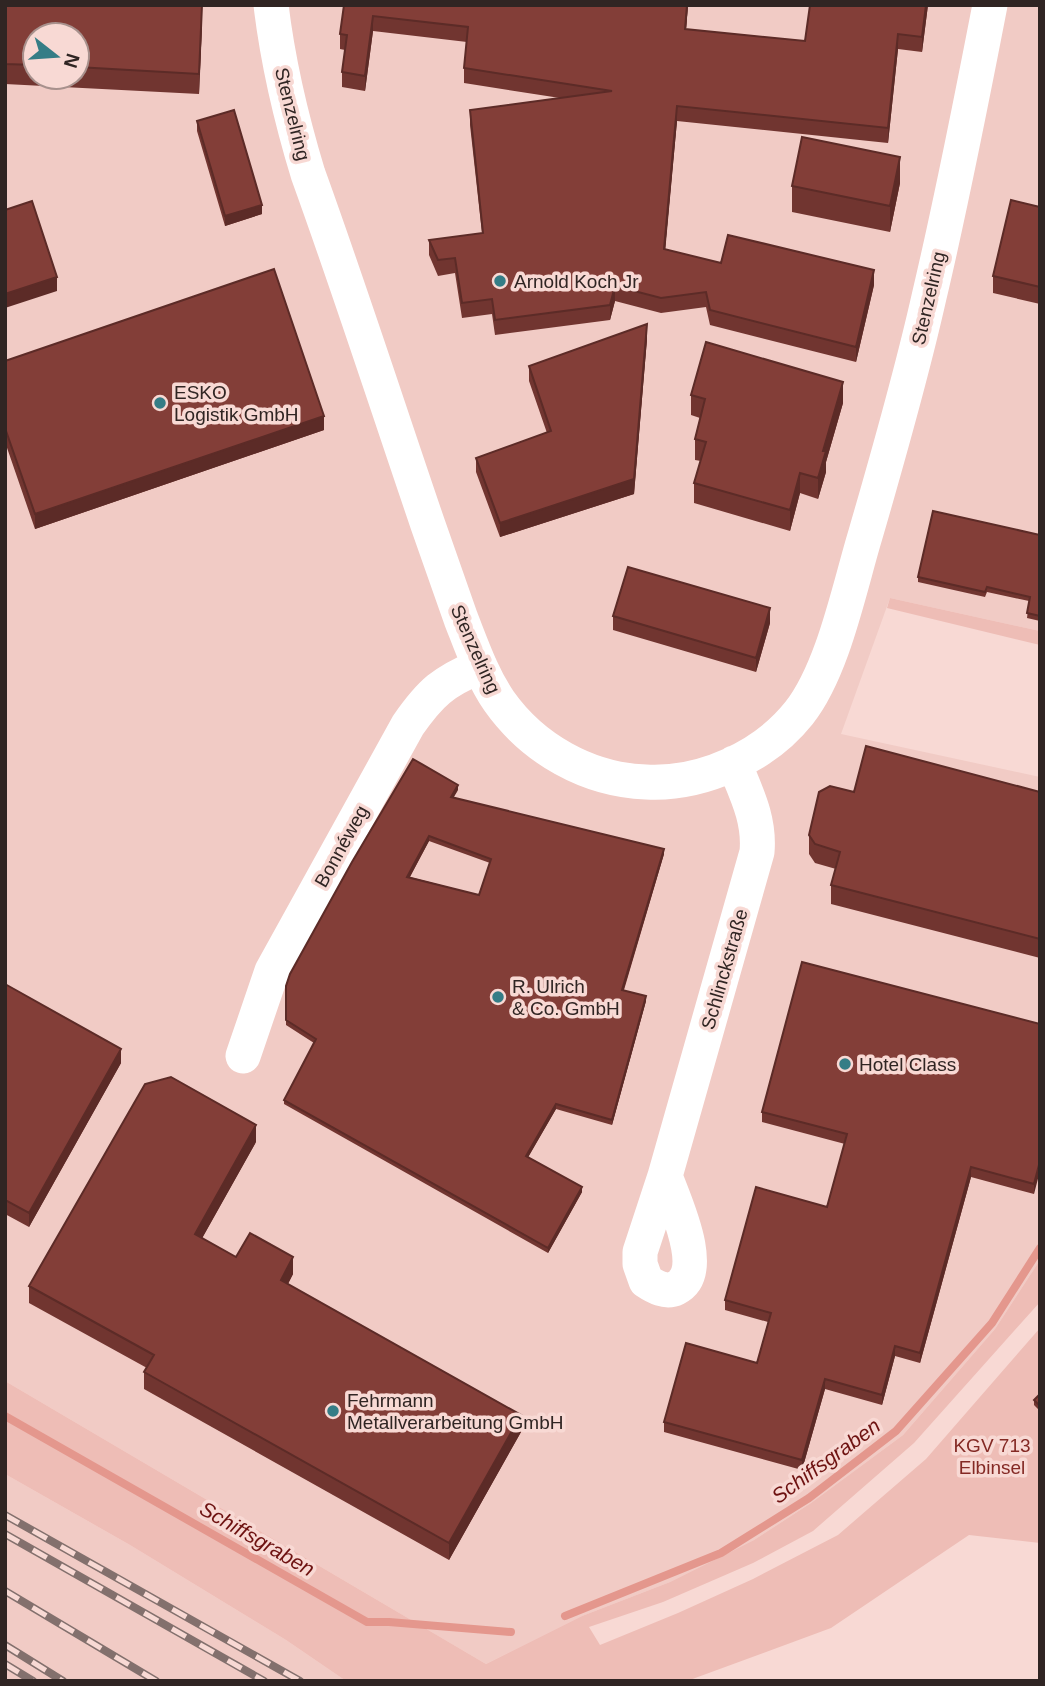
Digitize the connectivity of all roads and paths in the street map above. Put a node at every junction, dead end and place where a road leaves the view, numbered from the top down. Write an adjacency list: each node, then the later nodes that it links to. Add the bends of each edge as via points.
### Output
1 (271, 5): 3 (street, Stenzelring, via 281,74 308,174)
2 (990, 5): 4 (street, Stenzelring, via 929,298 838,629 824,668 800,711 764,746)
3 (480, 666): 4 (street, Stenzelring, via 500,703 533,738 573,764 655,783 697,778); 5 (street, Bonnéweg, via 440,687 408,725 272,971)
4 (734, 763): 6 (street, Schlinckstraße, via 754,812 757,852)
5 (243, 1056)
6 (666, 1176)

